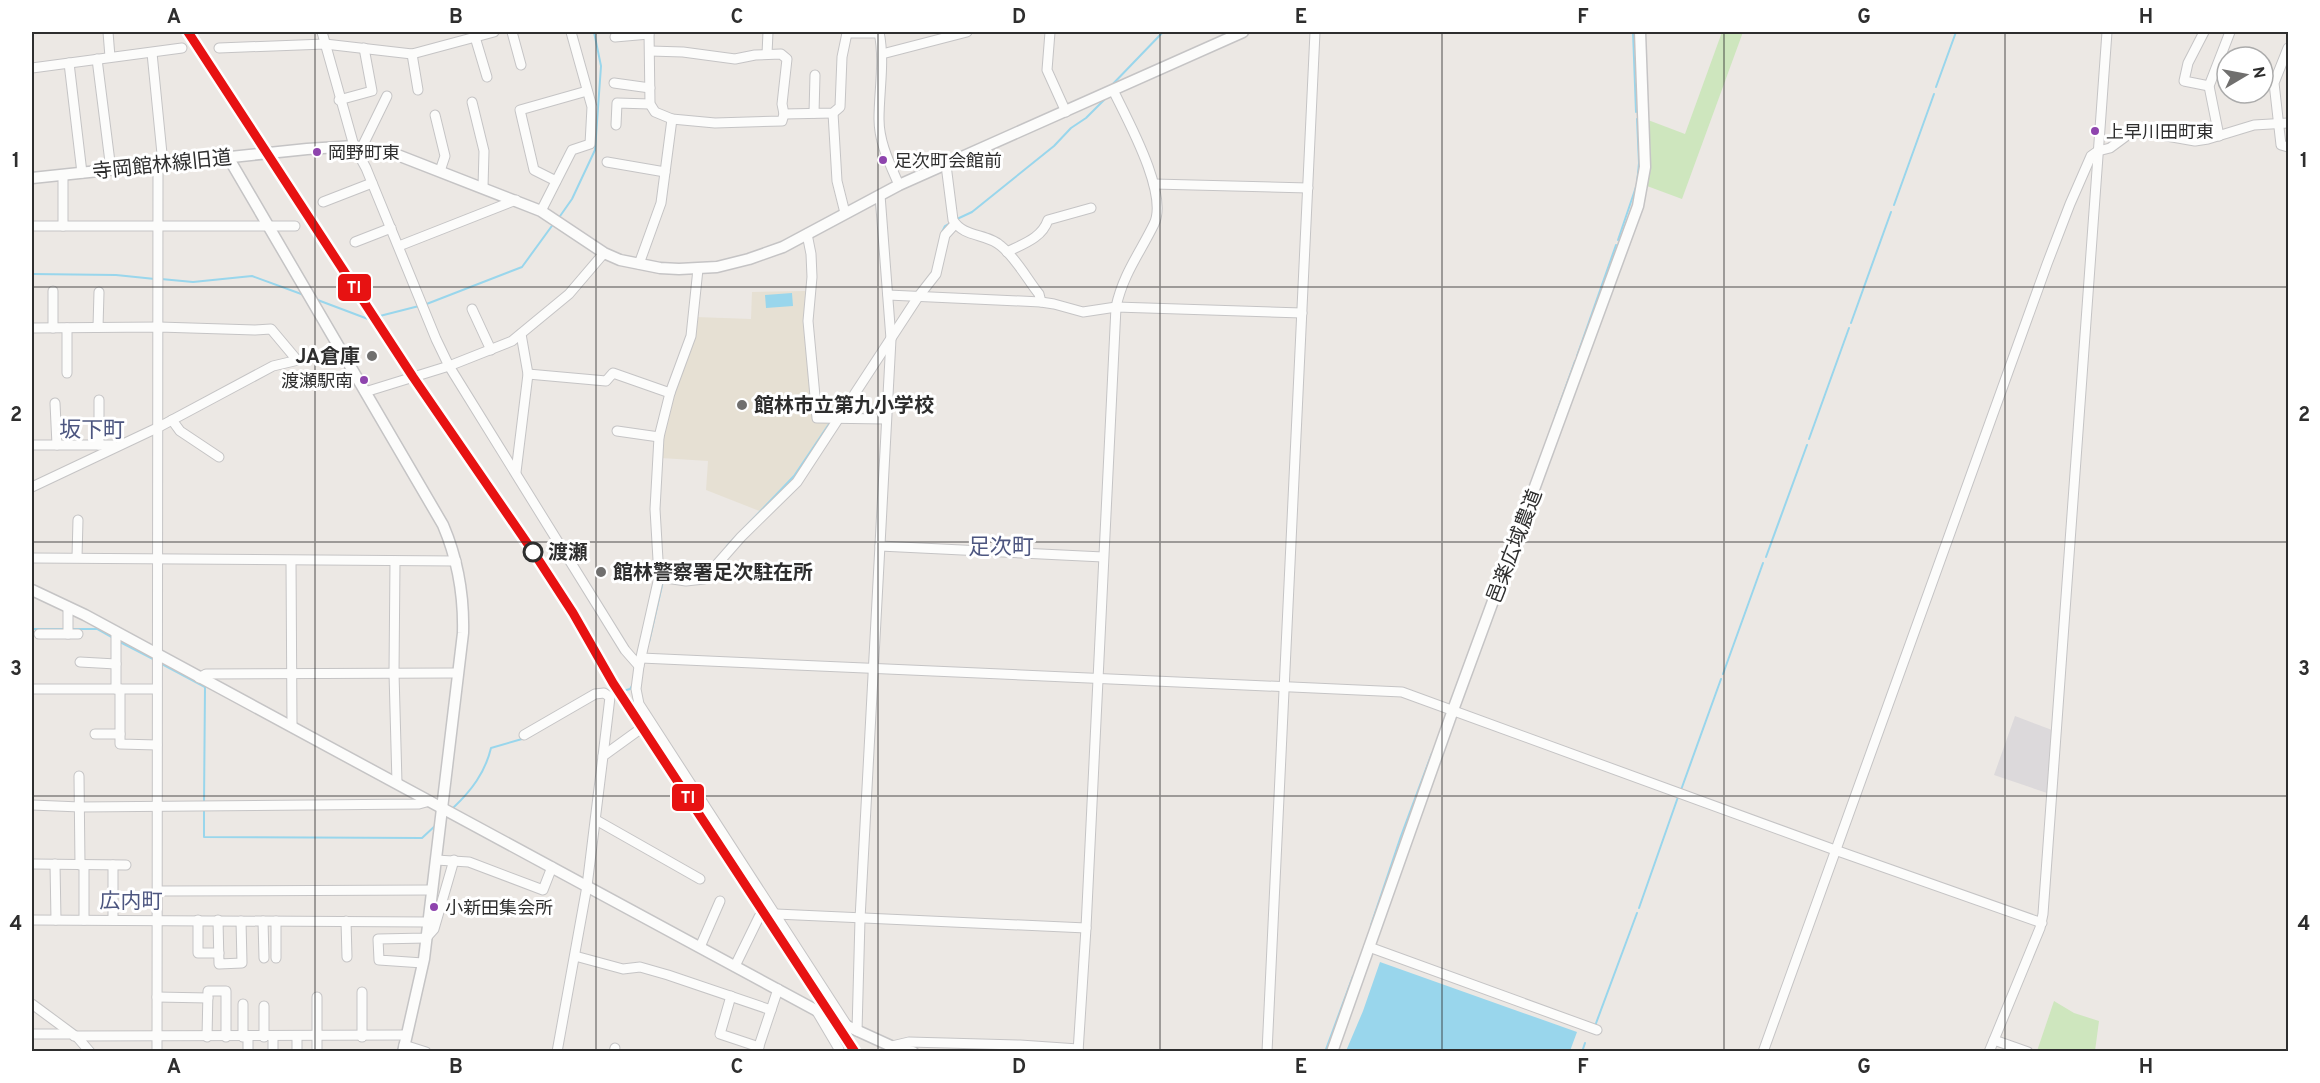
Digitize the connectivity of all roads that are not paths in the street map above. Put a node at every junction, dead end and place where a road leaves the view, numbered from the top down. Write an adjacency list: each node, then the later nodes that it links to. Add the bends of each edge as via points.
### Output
1 (108, 32): 29 (street)
2 (322, 32): 19 (street)
3 (494, 32): 17 (street)
4 (512, 32): 32 (street)
5 (571, 32): 41 (street)
6 (768, 32): 27 (street)
7 (879, 32): 28 (street); 48 (street, via 847,33 840,107)
8 (967, 32): 28 (street)
9 (1050, 32): 46 (street, via 1047,70)
10 (1243, 32): 40 (street, 寺岡館林線旧道)
11 (1315, 32): 74 (street)
12 (1640, 32): 161 (street, 邑楽広域農道, via 1645,167 1638,206)
13 (2107, 32): 58 (street)
14 (2204, 32): 37 (street, via 2188,63 2184,81)
15 (2230, 32): 37 (street)
16 (649, 33): 18 (street); 24 (street)
17 (475, 37): 26 (street); 35 (street)
18 (615, 37)
19 (325, 44): 21 (street); 22 (street); 43 (street)
20 (182, 48): 25 (street)
21 (219, 48)
22 (364, 48): 26 (street); 43 (street, via 372,91)
23 (2289, 48): 53 (street, via 2274,83)
24 (650, 51): 27 (street, via 735,59); 38 (street)
25 (152, 52): 29 (street); 61 (street)
26 (412, 54): 39 (street)
27 (767, 54): 49 (street, via 787,58)
28 (882, 54): 72 (street, via 880,133)
29 (110, 57): 30 (street)
30 (97, 59): 31 (street); 63 (street)
31 (69, 63): 33 (street); 66 (street)
32 (521, 65)
33 (32, 68)
34 (815, 75): 47 (street)
35 (487, 77)
36 (614, 83): 38 (street)
37 (2209, 86): 55 (street)
38 (650, 88): 45 (street)
39 (418, 90)
40 (1113, 90): 46 (street, 寺岡館林線旧道); 71 (street)
41 (587, 91): 69 (street, via 592,107 590,144 572,150); 69 (street, via 520,110 534,170)
42 (387, 96): 56 (street)
43 (339, 100): 56 (street)
44 (472, 102): 73 (street, via 484,151)
45 (650, 104): 51 (street, via 654,112); 54 (street, via 617,103)
46 (1066, 112): 62 (street, 寺岡館林線旧道)
47 (814, 113): 48 (street); 49 (street)
48 (833, 113): 80 (street, via 837,181)
49 (784, 114): 51 (street, via 782,121 715,123)
50 (435, 115): 64 (street, via 446,156)
51 (672, 119): 65 (street)
52 (2289, 123): 53 (street)
53 (2278, 124): 55 (street, via 2254,125); 57 (street, via 2281,145)
54 (616, 125)
55 (2219, 136): 58 (street, via 2195,141 2136,133)
56 (358, 146): 59 (street, 寺岡館林線旧道); 64 (street, 寺岡館林線旧道); 70 (street)
57 (2289, 147)
58 (2098, 151): 177 (street, via 2091,156 2047,264); 206 (street)
59 (228, 157): 61 (street, 寺岡館林線旧道); 86 (street)
60 (607, 162): 65 (street)
61 (160, 164): 63 (street, 寺岡館林線旧道); 82 (street)
62 (946, 165): 72 (street, 寺岡館林線旧道); 81 (street)
63 (111, 170): 66 (street, 寺岡館林線旧道)
64 (440, 171): 73 (street, 寺岡館林線旧道)
65 (665, 172): 93 (street, via 661,203)
66 (82, 173): 67 (street, 寺岡館林線旧道)
67 (63, 175): 68 (street, 寺岡館林線旧道); 84 (street)
68 (32, 178)
69 (556, 181): 79 (street)
70 (372, 183): 77 (street); 87 (street)
71 (1154, 184): 74 (street); 100 (street, via 1156,222 1125,275)
72 (900, 185): 75 (street, 寺岡館林線旧道)
73 (483, 187): 76 (street, 寺岡館林線旧道)
74 (1308, 188): 102 (street)
75 (880, 195): 80 (street, 寺岡館林線旧道); 97 (street)
76 (516, 200): 79 (street, 寺岡館林線旧道); 90 (street)
77 (323, 202)
78 (1091, 208): 91 (street, via 1048,220 1045,229 1029,242)
79 (541, 211): 92 (street, 寺岡館林線旧道)
80 (845, 213): 88 (street, 寺岡館林線旧道)
81 (955, 224): 91 (street, via 1000,244); 98 (street, via 945,235 936,274)
82 (158, 225): 84 (street); 86 (street); 104 (street)
83 (32, 226): 84 (street)
84 (63, 226)
85 (295, 226): 86 (street)
86 (268, 227): 112 (street)
87 (391, 228): 89 (street); 90 (street)
88 (807, 234): 94 (street, 寺岡館林線旧道, via 749,259); 120 (street, via 812,277 808,321 817,418)
89 (355, 242)
90 (399, 246): 113 (street)
91 (1006, 252): 99 (street)
92 (604, 253): 93 (street, 寺岡館林線旧道); 108 (street, via 569,294)
93 (639, 264): 94 (street, 寺岡館林線旧道)
94 (698, 269): 117 (street, via 691,336)
95 (53, 291): 106 (street)
96 (99, 292): 103 (street)
97 (888, 295): 98 (street); 109 (street)
98 (918, 297): 99 (street); 109 (street)
99 (1041, 302): 100 (street, via 1083,312)
100 (1116, 307): 102 (street); 136 (street)
101 (472, 309): 110 (street)
102 (1302, 313): 157 (street)
103 (98, 327): 104 (street); 107 (street)
104 (159, 327): 111 (street, via 271,329); 123 (street)
105 (32, 328): 106 (street)
106 (53, 328): 107 (street)
107 (67, 328): 114 (street)
108 (521, 334): 110 (street); 115 (street)
109 (891, 341): 120 (street); 121 (street)
110 (491, 350): 113 (street)
111 (297, 360): 112 (street, via 321,357); 122 (street, via 273,366)
112 (347, 361): 116 (street)
113 (449, 366): 116 (street); 131 (street)
114 (67, 373)
115 (528, 374): 117 (street, via 606,381 613,373); 131 (street)
116 (365, 392): 141 (street, via 443,525)
117 (670, 393): 125 (street)
118 (99, 400): 128 (street)
119 (55, 404): 127 (street)
120 (839, 418): 121 (street); 142 (street, via 797,482 704,579)
121 (886, 419): 134 (street)
122 (172, 420): 123 (street); 130 (street)
123 (159, 427): 129 (street); 138 (street)
124 (617, 431): 125 (street)
125 (659, 437): 142 (street, via 655,510)
126 (32, 445): 127 (street)
127 (57, 445): 128 (street)
128 (99, 445): 129 (street)
129 (117, 445): 132 (street)
130 (219, 457)
131 (516, 472): 149 (street, via 625,650)
132 (32, 487)
133 (78, 520): 135 (street)
134 (880, 546): 136 (street); 151 (street)
135 (77, 557): 137 (street); 138 (street)
136 (1103, 557): 156 (street)
137 (32, 558)
138 (158, 560): 139 (street); 147 (street)
139 (291, 561): 140 (street); 154 (street)
140 (395, 561): 141 (street); 152 (street)
141 (456, 561): 153 (street, via 464,610)
142 (659, 577): 149 (street)
143 (32, 590): 144 (street)
144 (68, 607): 145 (street); 146 (street, via 73,634)
145 (116, 632): 147 (street); 150 (street)
146 (39, 634)
147 (158, 655): 155 (street); 160 (street)
148 (80, 662): 150 (street)
149 (640, 662): 151 (street); 162 (street, via 636,689 639,704)
150 (116, 664): 159 (street)
151 (873, 668): 156 (street); 193 (street)
152 (394, 673): 153 (street); 154 (street); 170 (street)
153 (457, 673): 175 (street)
154 (293, 674): 155 (street, via 206,674); 163 (street)
155 (199, 678): 163 (street)
156 (1097, 678): 157 (street); 207 (street)
157 (1284, 686): 161 (street, via 1402,692); 256 (street)
158 (32, 689): 159 (street)
159 (118, 689): 160 (street); 165 (street)
160 (158, 689): 167 (street)
161 (1453, 711): 177 (street); 210 (street, 邑楽広域農道)
162 (650, 722): 168 (street); 191 (street)
163 (292, 726): 170 (street)
164 (95, 734): 165 (street)
165 (120, 735): 167 (street, via 120,744)
166 (524, 735): 168 (street, via 595,694 604,693 610,697)
167 (157, 745): 173 (street)
168 (603, 756): 176 (street)
169 (79, 776): 174 (street)
170 (397, 783): 171 (street)
171 (430, 801): 173 (street); 175 (street)
172 (32, 806): 174 (street)
173 (157, 806): 174 (street); 189 (street)
174 (80, 807): 182 (street)
175 (442, 808): 178 (street); 185 (street)
176 (596, 820): 186 (street); 187 (street)
177 (1835, 850): 206 (street); 258 (street)
178 (436, 860): 179 (street); 188 (street)
179 (454, 860): 185 (street, via 469,861 543,890); 208 (street, via 434,929)
180 (32, 864): 181 (street)
181 (55, 864): 182 (street); 195 (street)
182 (82, 865): 183 (street); 196 (street)
183 (113, 865): 184 (street); 197 (street)
184 (126, 865)
185 (552, 867): 187 (street)
186 (700, 879)
187 (587, 886): 209 (street); 212 (street)
188 (432, 890): 189 (street); 205 (street)
189 (157, 891): 198 (street)
190 (720, 901): 209 (street)
191 (776, 914): 193 (street); 229 (street)
192 (759, 917): 217 (street)
193 (860, 919): 207 (street); 229 (street)
194 (32, 920): 195 (street)
195 (56, 920): 196 (street)
196 (84, 920): 197 (street)
197 (113, 920): 198 (street)
198 (157, 920): 199 (street); 221 (street)
199 (198, 920): 200 (street); 211 (street, via 198,953)
200 (218, 920): 201 (street); 211 (street)
201 (241, 921): 202 (street); 211 (street, via 242,963 219,964)
202 (263, 921): 203 (street); 214 (street)
203 (276, 921): 204 (street); 215 (street)
204 (346, 921): 205 (street); 213 (street)
205 (428, 922): 208 (street)
206 (2042, 923): 241 (street)
207 (1086, 928): 245 (street)
208 (426, 938): 216 (street); 216 (street, via 378,939 378,960)
209 (700, 947): 217 (street)
210 (1369, 947): 230 (street); 257 (street, 邑楽広域農道)
211 (219, 953)
212 (575, 956): 220 (street, via 623,969 640,968); 253 (street)
213 (347, 957)
214 (264, 958)
215 (276, 958)
216 (423, 963): 242 (street)
217 (735, 966): 218 (street)
218 (778, 989): 227 (street); 228 (street)
219 (362, 992): 240 (street)
220 (731, 996): 227 (street); 243 (street, via 720,1034)
221 (157, 997): 223 (street); 233 (street)
222 (317, 997): 239 (street)
223 (208, 998): 234 (street, via 208,991 226,991); 237 (street)
224 (32, 1004): 232 (street)
225 (243, 1004): 238 (street)
226 (264, 1006): 235 (street)
227 (771, 1010): 243 (street)
228 (816, 1010): 229 (street); 254 (street)
229 (853, 1029): 244 (street)
230 (1597, 1030)
231 (32, 1034): 232 (street)
232 (73, 1035): 233 (street); 246 (street)
233 (157, 1035): 237 (street); 247 (street)
234 (226, 1036): 237 (street); 238 (street)
235 (268, 1036): 236 (street); 238 (street); 249 (street)
236 (297, 1036): 239 (street); 250 (street)
237 (207, 1037)
238 (245, 1037): 248 (street)
239 (318, 1037): 240 (street); 251 (street)
240 (362, 1037): 242 (street)
241 (1994, 1040): 259 (street); 260 (street)
242 (404, 1044): 252 (street)
243 (758, 1049)
244 (895, 1049): 245 (street, via 909,1042); 255 (street)
245 (1078, 1051)
246 (90, 1052)
247 (157, 1052)
248 (248, 1052)
249 (273, 1052)
250 (297, 1052)
251 (317, 1052)
252 (426, 1052)
253 (557, 1052)
254 (838, 1052)
255 (913, 1052)
256 (1267, 1052)
257 (1332, 1052)
258 (1763, 1052)
259 (1989, 1052)
260 (2028, 1052)

